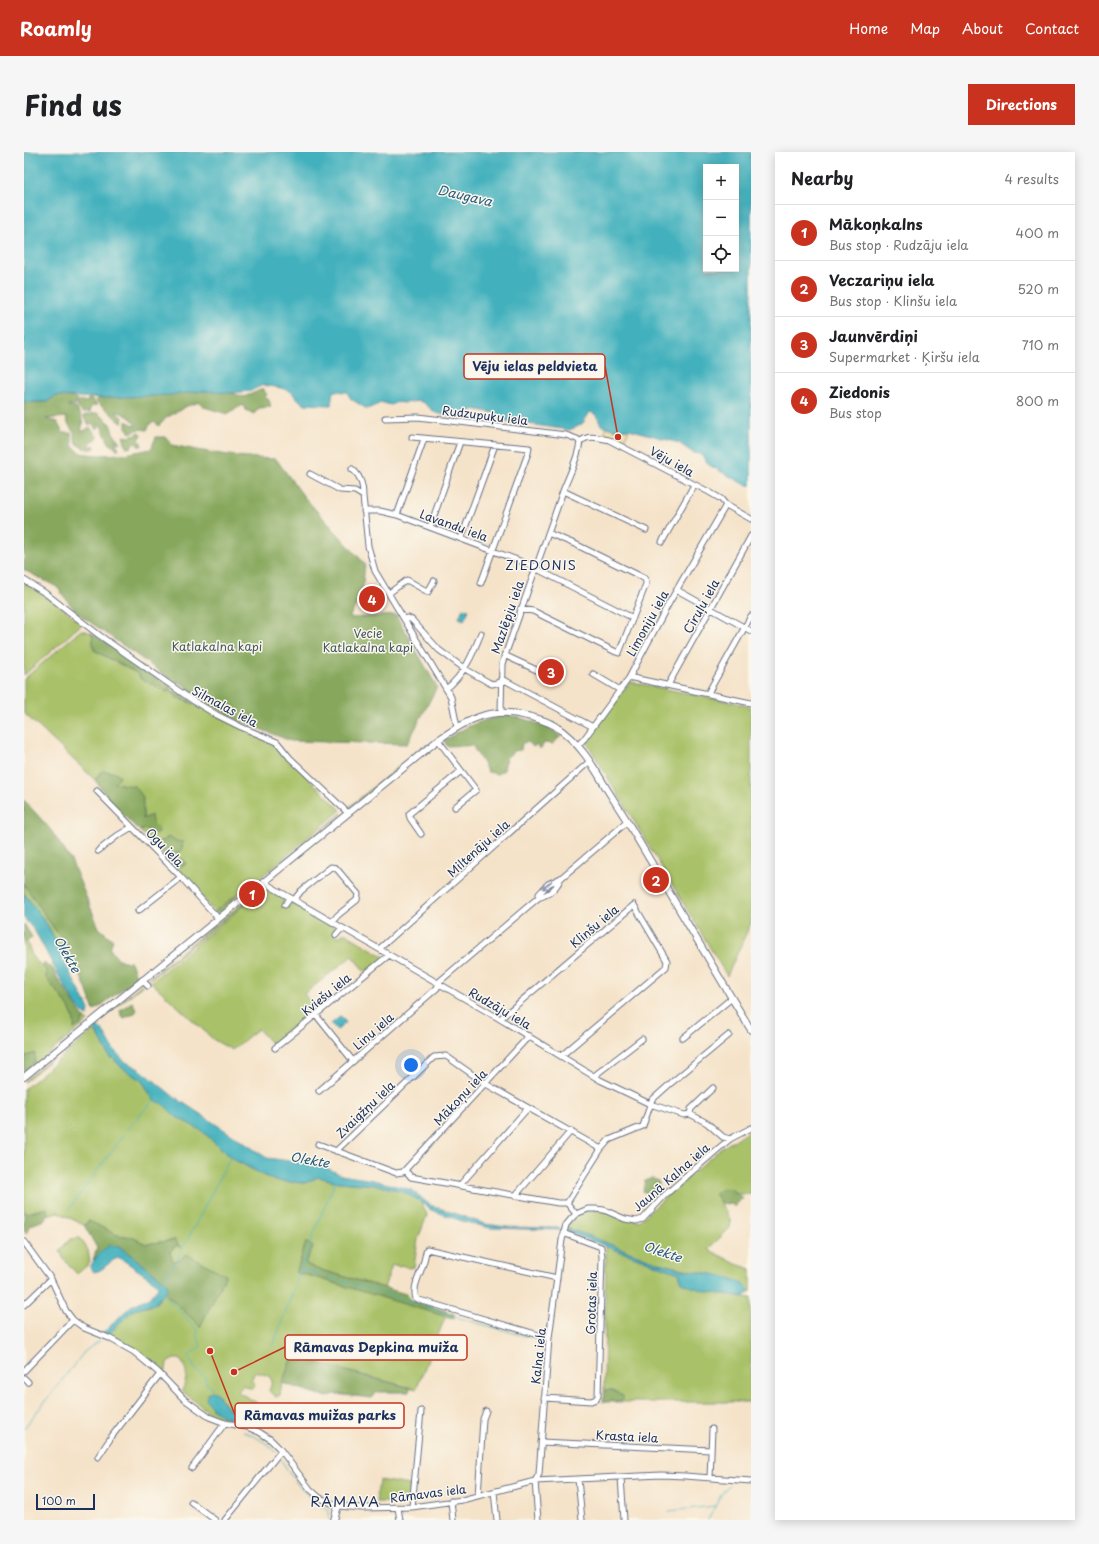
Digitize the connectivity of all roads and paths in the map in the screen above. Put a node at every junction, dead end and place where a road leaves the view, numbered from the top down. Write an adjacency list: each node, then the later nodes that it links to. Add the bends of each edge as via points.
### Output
1 (385, 418): 5 (street, Rudzupuķu iela, via 418,417 566,434)
2 (412, 437): 3 (street)
3 (424, 439): 4 (street); 14 (street)
4 (460, 442): 6 (street); 16 (street)
5 (580, 442): 9 (street, Vēju iela, via 582,439 598,437 609,440); 10 (street, Mazlēpju iela)
6 (495, 445): 20 (street); 22 (street, via 529,448)
7 (352, 469): 11 (street, via 362,482)
8 (310, 474): 11 (street, via 340,490 355,491)
9 (694, 485): 12 (street, Vēju iela); 21 (street)
10 (563, 491): 17 (street); 18 (street, Mazlēpju iela)
11 (363, 496): 13 (street)
12 (726, 504): 15 (street, Vēju iela); 27 (street, Limoniju iela)
13 (364, 511): 14 (street, Lavandu iela); 28 (street, via 371,559 380,581)
14 (397, 515): 16 (street, Lavandu iela)
15 (751, 519)
16 (430, 527): 20 (street, Lavandu iela)
17 (646, 530)
18 (548, 533): 23 (street, Mazlēpju iela); 32 (street, via 646,580)
19 (751, 536): 29 (street, Cīruļu iela)
20 (461, 538): 22 (street, Lavandu iela)
21 (662, 542)
22 (492, 550): 23 (street, Lavandu iela); 26 (street)
23 (535, 568): 30 (street, Mazlēpju iela); 32 (street, Lavandu iela)
24 (24, 580): 57 (street, Silmalas iela, via 50,596 128,656 192,700 240,727 277,742 290,758)
25 (434, 581): 28 (street, via 428,592 407,580)
26 (481, 584)
27 (677, 590): 29 (street); 41 (street, Limoniju iela)
28 (389, 593): 33 (street)
29 (711, 608): 34 (street); 43 (street, Cīruļu iela)
30 (520, 609): 32 (street, via 534,611 619,653); 37 (street, Mazlēpju iela)
31 (751, 616): 34 (street)
32 (633, 618)
33 (404, 619): 38 (street, via 412,620 440,650); 44 (street)
34 (745, 627): 35 (street); 46 (street)
35 (751, 630)
36 (481, 633): 38 (street)
37 (504, 655): 39 (street); 42 (street, Mazlēpju iela)
38 (465, 669): 42 (street, via 492,684); 44 (street)
39 (542, 673)
40 (593, 674): 45 (street)
41 (629, 678): 43 (street); 45 (street, Limoniju iela)
42 (501, 681): 48 (street, Mazlēpju iela); 50 (street, via 508,682)
43 (668, 686): 46 (street)
44 (446, 688): 49 (street)
45 (620, 690): 50 (street, Limoniju iela)
46 (708, 693): 47 (street)
47 (750, 702)
48 (501, 712): 49 (main road, via 485,714); 52 (main road, via 516,713 545,722 562,731)
49 (457, 727): 51 (main road)
50 (593, 727): 52 (street, Limoniju iela)
51 (438, 740): 54 (street); 57 (main road)
52 (578, 745): 53 (main road)
53 (590, 761): 58 (main road); 73 (street, Miltenāju iela)
54 (461, 771): 56 (street, via 476,790); 60 (street, via 409,814)
55 (97, 791): 59 (street, Ogu iela)
56 (455, 807)
57 (348, 813): 64 (main road)
58 (627, 822): 63 (street); 78 (main road)
59 (132, 827): 61 (street); 62 (street, Ogu iela)
60 (421, 834)
61 (98, 851)
62 (181, 877): 68 (street); 69 (street, Ogu iela)
63 (561, 878): 65 (street, one-way to 65, via 548,884); 65 (street, via 558,886 550,893)
64 (265, 881): 66 (street, Rudzāju iela); 69 (main road)
65 (538, 898): 76 (street, Linu iela)
66 (292, 899): 67 (street); 70 (street, Rudzāju iela); 70 (street, via 331,867 336,868 358,894 357,900)
67 (285, 905)
68 (138, 911)
69 (218, 918): 75 (main road)
70 (332, 922): 71 (street, Rudzāju iela)
71 (342, 928): 72 (street); 73 (street, Rudzāju iela)
72 (336, 935)
73 (379, 949): 74 (street, Rudzāju iela)
74 (389, 955): 76 (street, Rudzāju iela); 79 (street, Kviešu iela)
75 (142, 980): 77 (street); 90 (main road)
76 (439, 984): 80 (street, Rudzāju iela); 88 (street, Linu iela)
77 (148, 986)
78 (732, 998): 81 (main road); 84 (street)
79 (316, 1015): 86 (street, Kviešu iela); 88 (street)
80 (500, 1019): 83 (street, Rudzāju iela); 87 (street, Klinšu iela, via 634,905 667,961 666,967)
81 (751, 1030)
82 (729, 1035): 94 (street, via 671,1082)
83 (529, 1036): 87 (street, Rudzāju iela); 91 (street, Mākoņu iela)
84 (683, 1038)
85 (642, 1039): 89 (street)
86 (275, 1048)
87 (561, 1056): 89 (street, Rudzāju iela)
88 (353, 1061): 93 (street, Linu iela)
89 (594, 1076): 94 (street, Rudzāju iela)
90 (24, 1077)
91 (486, 1084): 95 (street, Zvaigžņu iela); 102 (street, Zvaigžņu iela, via 446,1056 434,1057); 103 (street, Mākoņu iela)
92 (713, 1088): 96 (street, via 691,1109)
93 (319, 1091)
94 (650, 1104): 96 (street, Rudzāju iela, via 684,1115); 101 (street, via 643,1126 609,1140)
95 (528, 1108): 98 (street, Zvaigžņu iela); 104 (street)
96 (690, 1114): 99 (street, Rudzāju iela, via 707,1123 723,1137)
97 (751, 1128): 99 (street, Jaunā Kalna iela)
98 (571, 1131): 101 (street, Zvaigžņu iela); 105 (street)
99 (730, 1139): 107 (street, Jaunā Kalna iela, via 680,1182 643,1219 630,1220 595,1209)
100 (318, 1144): 102 (street)
101 (601, 1149): 106 (street)
102 (336, 1152): 103 (street, via 396,1173)
103 (406, 1171): 104 (street, via 411,1177)
104 (460, 1185): 105 (street)
105 (514, 1196): 106 (street)
106 (567, 1203): 107 (street)
107 (576, 1214): 108 (street, via 566,1225)
108 (563, 1233): 110 (street, Kalna iela); 117 (street, Grotas iela, via 601,1247 598,1396 592,1401)
109 (24, 1242): 111 (street, Rāmavas iela)
110 (557, 1278): 114 (street, Kalna iela); 114 (street, via 427,1249 414,1292 416,1299)
111 (50, 1279): 112 (street); 113 (street, Rāmavas iela)
112 (24, 1305)
113 (73, 1320): 115 (street); 116 (street, Rāmavas iela, via 134,1352)
114 (549, 1338): 117 (street, Kalna iela)
115 (24, 1371)
116 (160, 1374): 120 (street, Rāmavas iela, via 197,1410); 125 (street)
117 (544, 1398): 122 (street, Kalna iela)
118 (421, 1411): 137 (street)
119 (486, 1411): 133 (street, via 483,1419)
120 (225, 1424): 124 (street, Rāmavas iela, via 247,1427 259,1432); 126 (street)
121 (712, 1429): 123 (street)
122 (541, 1442): 123 (street, Krasta iela); 130 (street, Kalna iela, via 539,1474)
123 (712, 1450): 128 (street)
124 (282, 1451): 136 (street, Rāmavas iela, via 310,1489 320,1498); 140 (street)
125 (98, 1457)
126 (192, 1468)
127 (621, 1478): 128 (street, Rāmavas iela, via 661,1475); 129 (street, Rāmavas iela); 147 (street)
128 (710, 1478): 131 (street, Rāmavas iela)
129 (578, 1479): 130 (street, Rāmavas iela); 146 (street)
130 (535, 1481): 132 (street, Rāmavas iela); 145 (street, Kalna iela)
131 (751, 1481)
132 (494, 1492): 133 (street, Rāmavas iela); 144 (street)
133 (478, 1496): 134 (street, Rāmavas iela)
134 (451, 1501): 137 (street, Rāmavas iela); 143 (street)
135 (191, 1502): 139 (street)
136 (338, 1506): 138 (street, Rāmavas iela); 141 (main road)
137 (412, 1507): 138 (street, Rāmavas iela)
138 (398, 1508): 142 (street)
139 (215, 1520)
140 (225, 1520)
141 (334, 1520)
142 (400, 1520)
143 (453, 1520)
144 (497, 1520)
145 (538, 1520)
146 (582, 1520)
147 (624, 1520)

